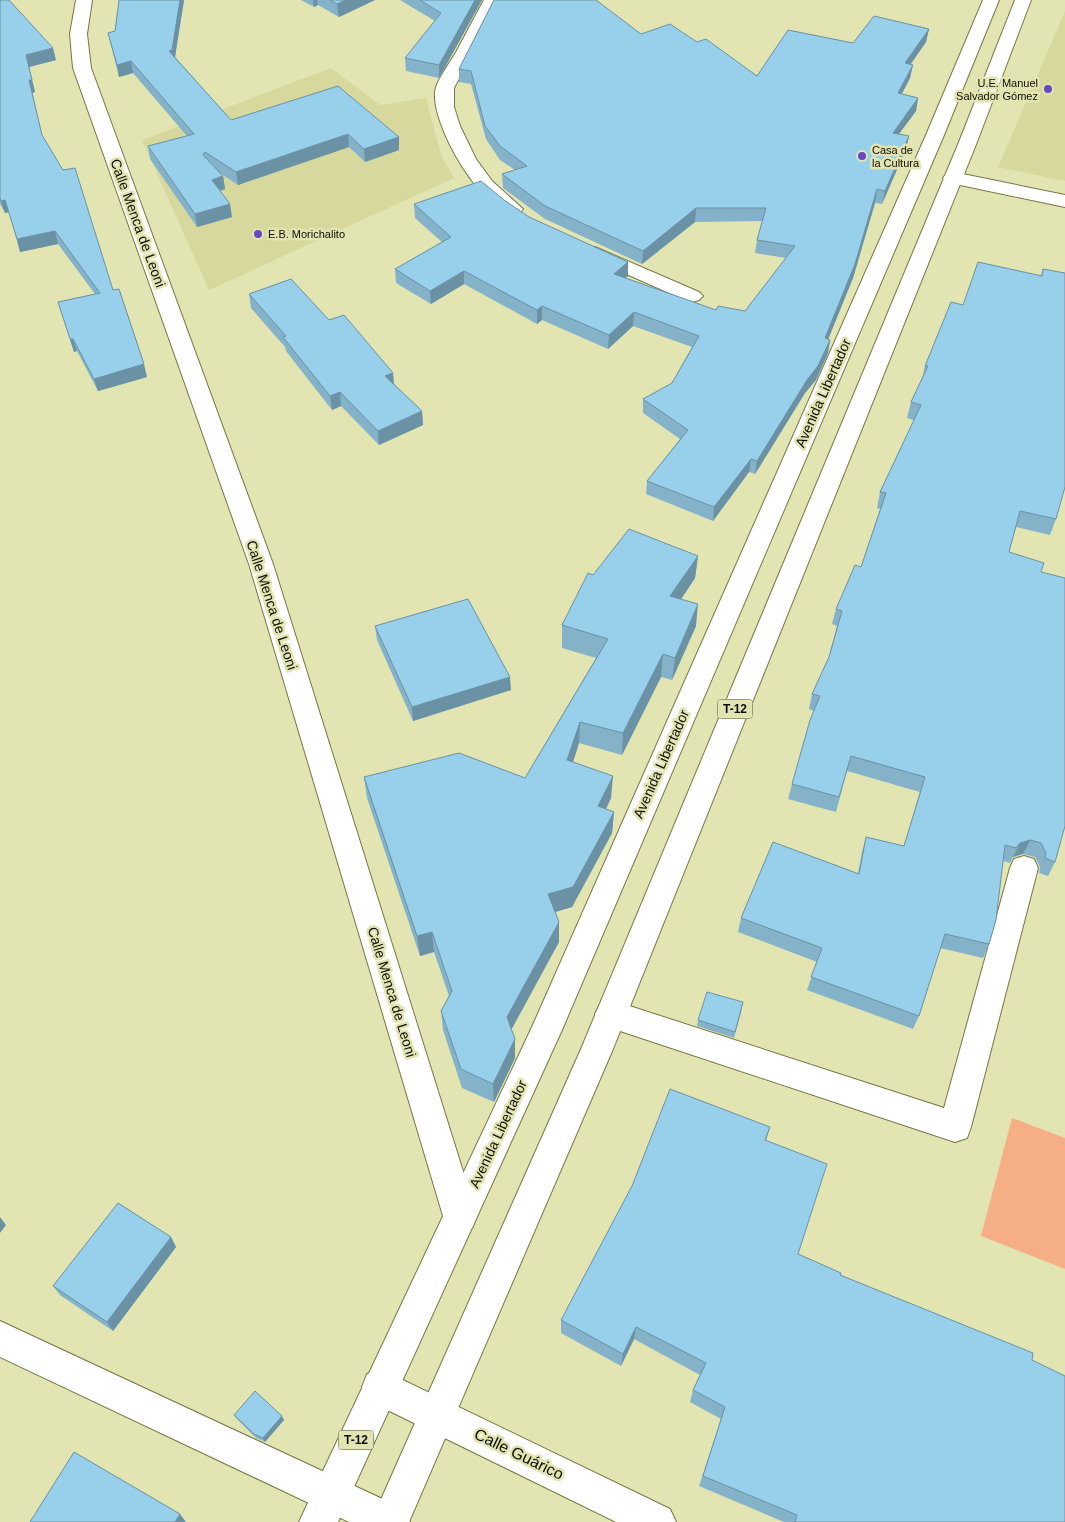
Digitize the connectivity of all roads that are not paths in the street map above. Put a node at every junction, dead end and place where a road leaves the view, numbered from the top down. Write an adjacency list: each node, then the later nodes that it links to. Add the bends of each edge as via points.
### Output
1 (84, 0): 12 (main road, Calle Menca de Leoni, via 78,29 82,68 261,564)
2 (492, 0): 7 (main road, via 445,88 445,107 467,160 485,185)
3 (991, 0): 12 (main road, Avenida Libertador / T-12, via 932,144 550,1020)
4 (1023, 0): 5 (main road, T-12)
5 (953, 178): 6 (main road); 11 (main road, T-12)
6 (1065, 201)
7 (531, 221)
8 (579, 246): 9 (main road)
9 (692, 296)
10 (1024, 868): 11 (main road, via 955,1127)
11 (611, 1014): 15 (main road, T-12)
12 (460, 1216): 14 (main road, Avenida Libertador / T-12)
13 (0, 1339): 16 (main road)
14 (380, 1387): 15 (main road, Calle Guárico); 16 (main road, Avenida Libertador / T-12)
15 (437, 1414): 17 (main road, T-12); 18 (main road, Calle Guárico)
16 (325, 1508): 17 (main road)
17 (391, 1522)
18 (657, 1522)

